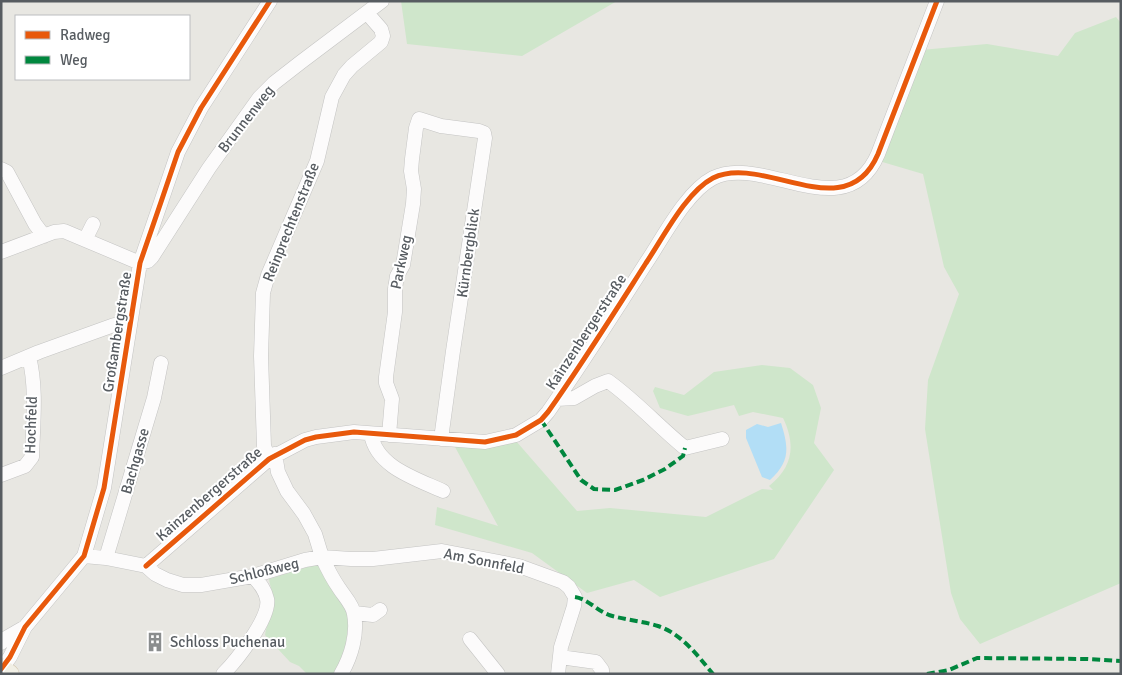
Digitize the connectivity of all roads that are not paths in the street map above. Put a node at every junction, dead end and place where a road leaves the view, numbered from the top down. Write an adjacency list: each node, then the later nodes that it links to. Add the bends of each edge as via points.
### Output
1 (270, 1): 11 (street, Großambergstraße, via 201,108 178,152)
2 (382, 1): 4 (street, Brunnenweg)
3 (937, 1): 16 (street, Kainzenbergerstraße, via 870,170 857,180 832,188 744,173 725,174 697,189)
4 (367, 13): 11 (street, Brunnenweg, via 274,83 259,98 152,257); 21 (street, Reinprechtenstraße, via 381,29 381,42 352,66 332,97 317,162 263,293 264,446)
5 (420, 119): 18 (street, Parkweg, via 411,170 413,204 403,265 397,276 386,377 392,399); 19 (street, Kürnbergblick, via 440,126 479,131 485,138)
6 (1, 169): 8 (street, via 7,172)
7 (93, 224): 9 (street)
8 (44, 236): 9 (street, via 64,231); 10 (street)
9 (85, 240): 11 (street)
10 (1, 252)
11 (140, 263): 12 (street, Großambergstraße)
12 (130, 326): 13 (street, via 114,325); 24 (street, Großambergstraße, via 104,488)
13 (28, 357): 15 (street); 22 (street, Hochfeld, via 33,386 32,456 25,466)
14 (161, 363): 26 (street, Bachgasse, via 154,398)
15 (1, 368)
16 (557, 399): 19 (street, Kainzenbergerstraße, via 541,420 516,435 485,442); 20 (street, via 574,398 608,381 685,448)
17 (370, 434): 18 (street, Kainzenbergerstraße); 21 (street, Kainzenbergerstraße, via 354,432 316,437); 23 (street, via 390,466)
18 (390, 435): 19 (street, Kainzenbergerstraße)
19 (441, 439)
20 (722, 439)
21 (272, 457): 25 (street, Reinprechtenstraße, via 287,491 315,534); 27 (street, Kainzenbergerstraße)
22 (1, 475)
23 (443, 491)
24 (84, 556): 26 (street, Schloßweg); 31 (street, Großambergstraße)
25 (322, 557): 28 (street, Schloßweg); 30 (street); 34 (street, Am Sonnfeld, via 373,559 442,552 518,566 562,582 574,592 575,597)
26 (106, 558): 27 (street, Schloßweg)
27 (146, 566): 28 (street, Schloßweg, via 155,574 183,585)
28 (253, 576): 36 (street, via 263,588 267,609 232,664)
29 (380, 610): 30 (street, via 373,615)
30 (354, 614): 37 (street, via 352,646)
31 (25, 627): 33 (street, Großambergstraße); 35 (street, Großambergstraße)
32 (470, 639): 38 (street)
33 (1, 643)
34 (560, 656): 39 (street, Am Sonnfeld); 40 (street, via 596,662)
35 (4, 669)
36 (222, 674)
37 (341, 674)
38 (498, 674)
39 (558, 674)
40 (602, 674)

